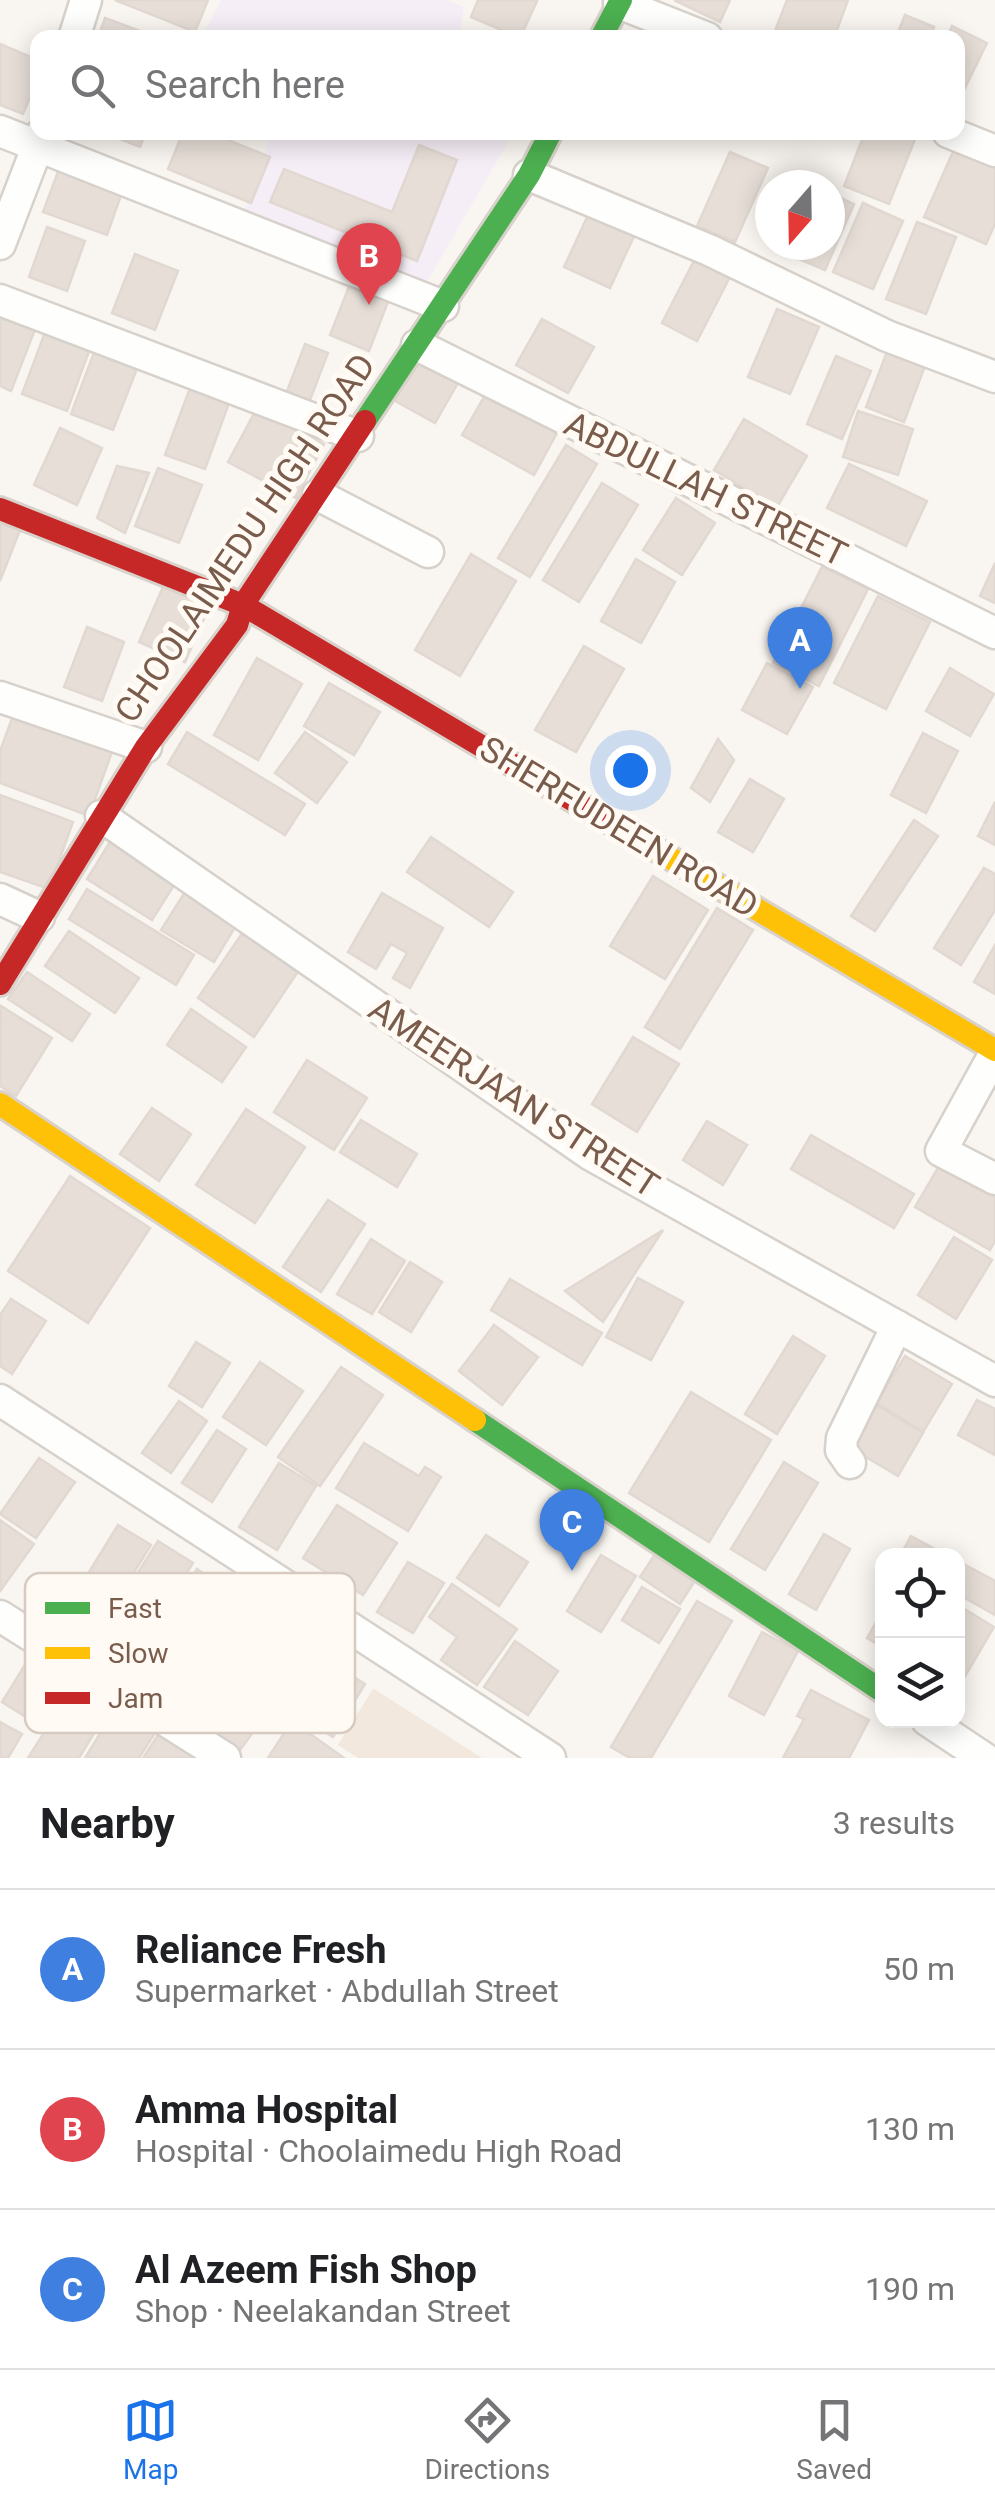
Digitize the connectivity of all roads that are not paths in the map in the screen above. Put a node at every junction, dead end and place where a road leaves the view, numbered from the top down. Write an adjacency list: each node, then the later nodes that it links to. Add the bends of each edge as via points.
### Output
1 (86, 0): 3 (street)
2 (620, 2): 4 (street); 5 (street)
3 (77, 30)
4 (605, 30)
5 (688, 30)
6 (0, 132): 7 (street)
7 (30, 137)
8 (965, 139): 12 (street)
9 (41, 140): 14 (street)
10 (43, 140): 16 (street)
11 (547, 140): 13 (street, CHOOLAIMEDU HIGH ROAD)
12 (995, 151)
13 (529, 175): 16 (street, CHOOLAIMEDU HIGH ROAD); 18 (street, via 708,250 887,336)
14 (0, 244)
15 (0, 300): 19 (street)
16 (443, 306): 17 (street, CHOOLAIMEDU HIGH ROAD)
17 (417, 346): 19 (street, CHOOLAIMEDU HIGH ROAD); 24 (street, ABDULLAH STREET)
18 (995, 376)
19 (358, 436): 20 (street, CHOOLAIMEDU HIGH ROAD)
20 (318, 494): 22 (street); 23 (street, CHOOLAIMEDU HIGH ROAD)
21 (0, 508): 23 (street, SHERFUDEEN ROAD)
22 (428, 552)
23 (244, 605): 26 (street, CHOOLAIMEDU HIGH ROAD, via 237,625); 31 (street, SHERFUDEEN ROAD)
24 (995, 633)
25 (0, 697): 26 (street)
26 (146, 747): 27 (street, CHOOLAIMEDU HIGH ROAD)
27 (102, 816): 29 (street, CHOOLAIMEDU HIGH ROAD); 34 (street, AMEERJAAN STREET, via 591,1155)
28 (0, 899): 29 (street)
29 (38, 917): 30 (street, CHOOLAIMEDU HIGH ROAD)
30 (0, 984)
31 (995, 1051): 33 (street, SHERFUDEEN ROAD, via 941,1150)
32 (0, 1104): 42 (street)
33 (995, 1178)
34 (897, 1326): 35 (street, AMEERJAAN STREET); 37 (street, via 842,1438)
35 (995, 1381)
36 (0, 1400): 38 (street)
37 (850, 1464)
38 (266, 1573)
39 (0, 1616): 41 (street)
40 (355, 1631): 46 (street)
41 (25, 1632)
42 (875, 1686)
43 (939, 1728): 47 (street)
44 (185, 1733): 45 (street)
45 (225, 1758)
46 (550, 1758)
47 (984, 1758)

